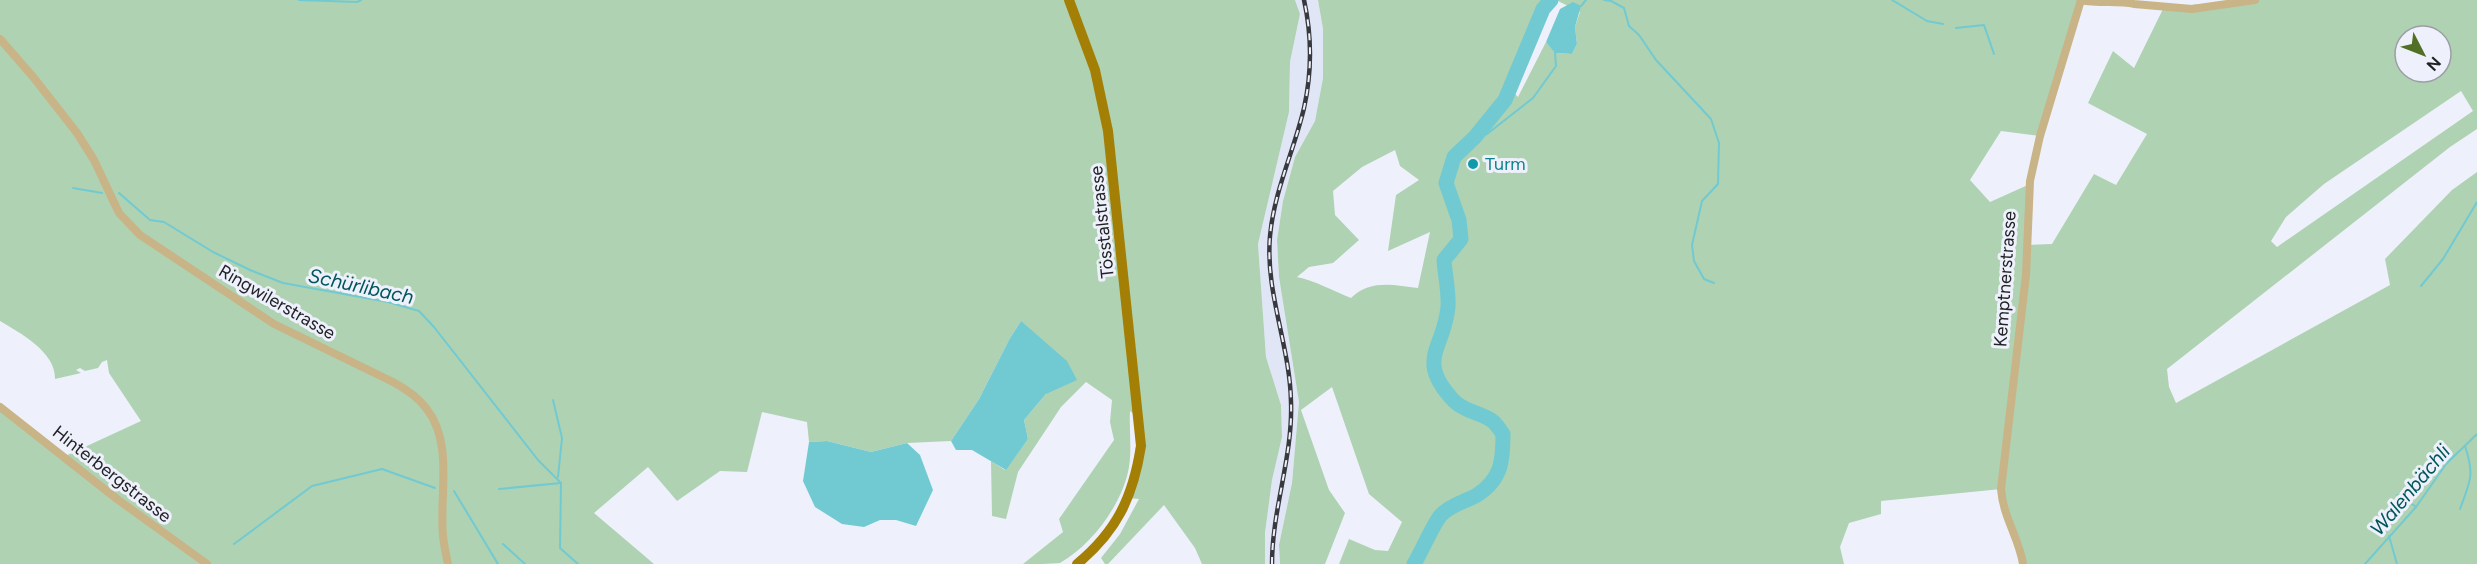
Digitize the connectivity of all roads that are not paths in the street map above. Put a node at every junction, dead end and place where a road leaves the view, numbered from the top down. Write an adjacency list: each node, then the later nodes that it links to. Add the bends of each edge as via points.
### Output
1 (1069, 0): 8 (main road, Tösstalstrasse, via 1095,70 1108,131 1141,446 1137,470 1119,519)
2 (2081, 0): 3 (street, via 2192,9); 9 (street, Kemptnerstrasse, via 2040,136 2028,191 2026,274 2001,489 2007,521)
3 (2255, 0)
4 (0, 39): 7 (street, Ringwilerstrasse, via 77,133 119,213 140,235 274,324 411,392 428,410 441,445 443,537)
5 (0, 407): 6 (street, Hinterbergstrasse)
6 (207, 564)
7 (448, 564)
8 (1077, 564)
9 (2023, 564)

